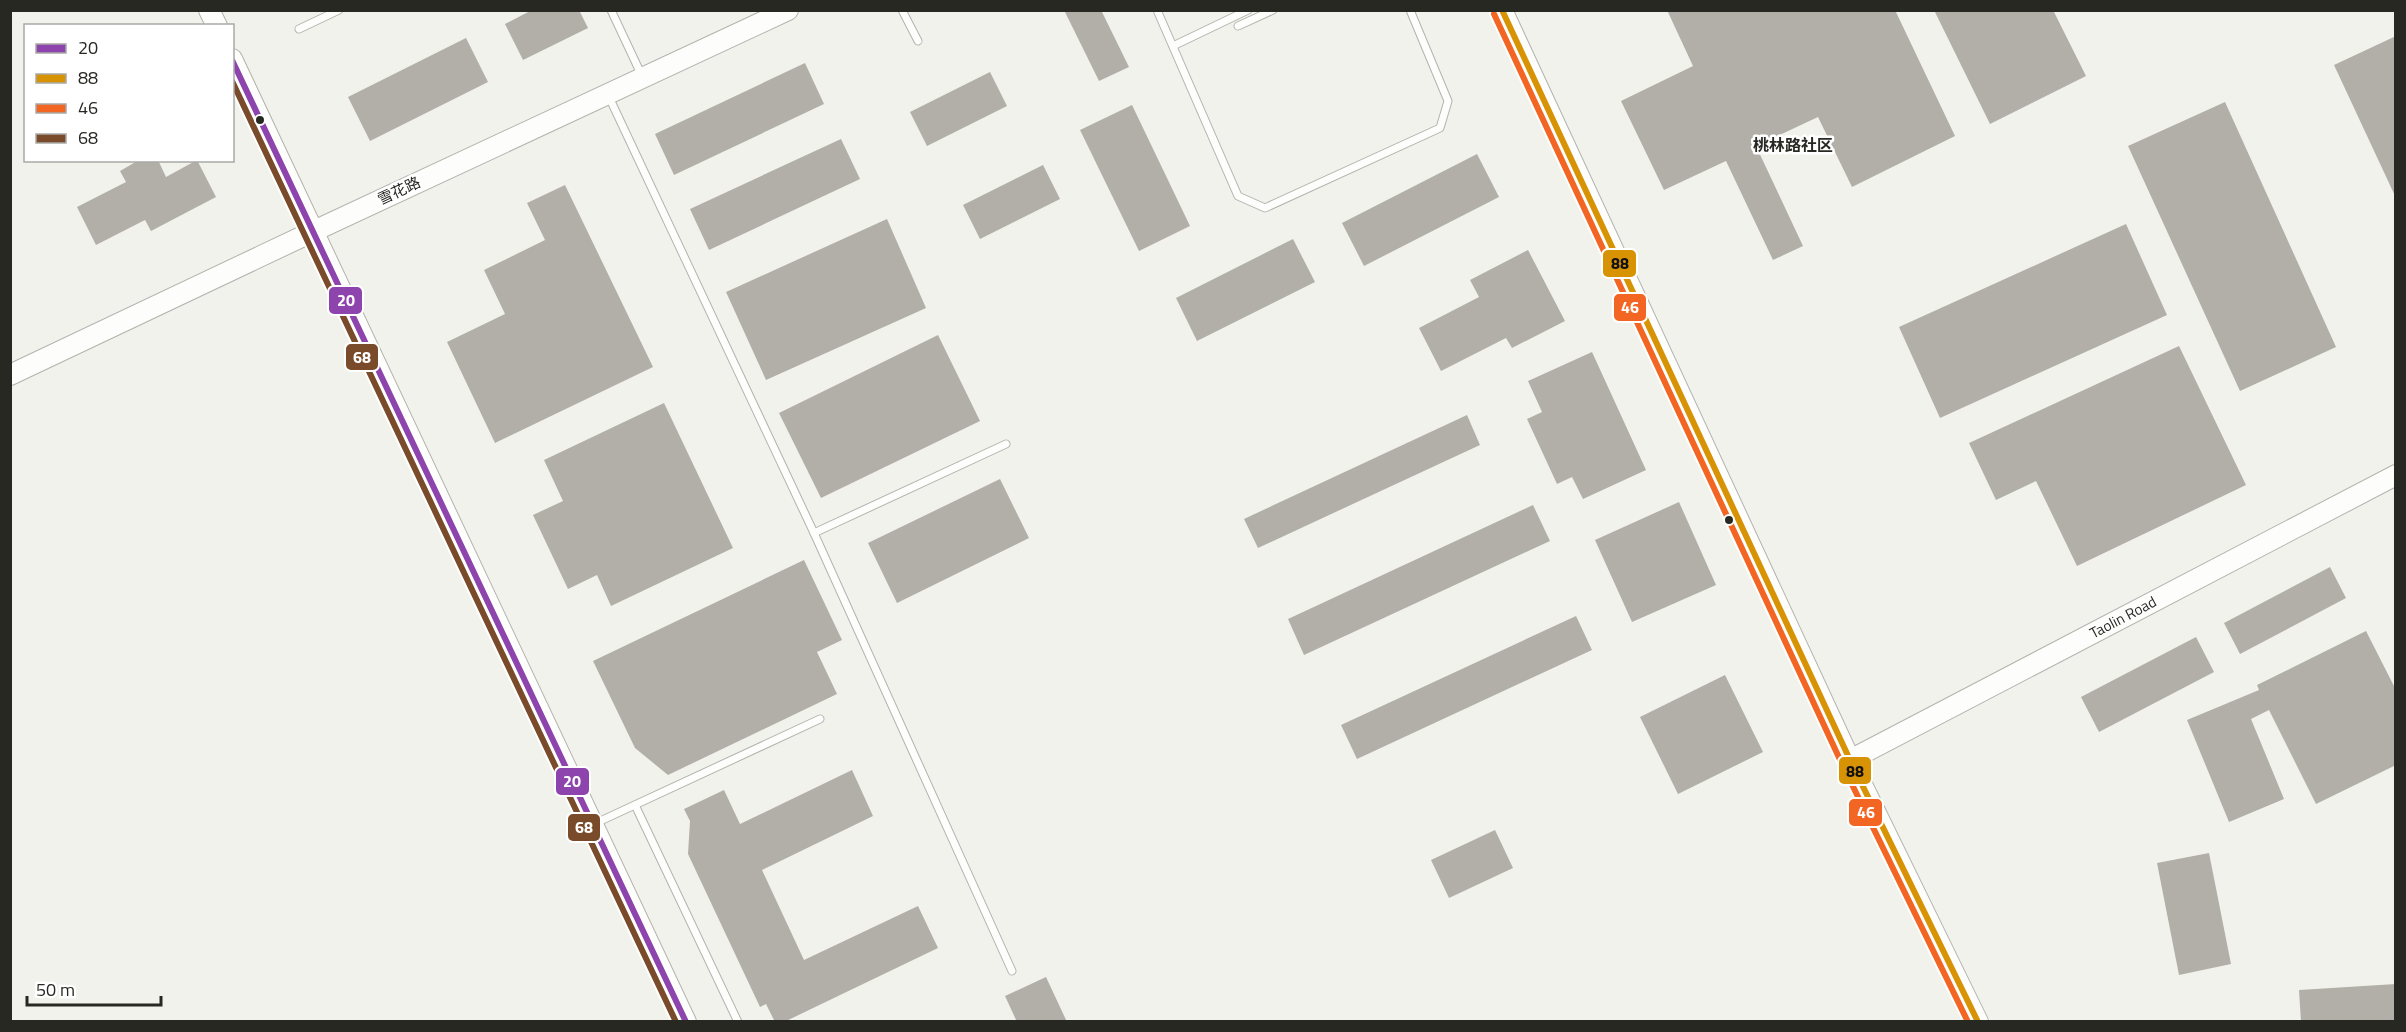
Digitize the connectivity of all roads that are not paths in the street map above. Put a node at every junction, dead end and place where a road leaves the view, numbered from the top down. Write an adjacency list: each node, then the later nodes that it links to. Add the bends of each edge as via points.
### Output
1 (209, 10): 11 (street)
2 (339, 10): 13 (lane)
3 (611, 10): 17 (lane)
4 (788, 10): 17 (street, 雪花路)
5 (902, 10): 14 (lane)
6 (1157, 10): 15 (lane)
7 (1248, 10): 15 (lane)
8 (1273, 10): 12 (lane)
9 (1410, 10): 15 (lane, via 1448,101 1440,128 1265,208 1238,196)
10 (1502, 10): 25 (street)
11 (216, 24)
12 (1238, 26)
13 (299, 29)
14 (918, 41)
15 (1173, 46)
16 (234, 63): 19 (street)
17 (643, 78): 18 (street, 雪花路)
18 (607, 94): 19 (street, 雪花路); 23 (lane)
19 (314, 231): 20 (street, 雪花路); 27 (street)
20 (10, 375)
21 (1006, 444): 23 (lane)
22 (2396, 475): 25 (street, Taolin Road)
23 (814, 532): 28 (lane)
24 (820, 719): 26 (lane)
25 (1850, 760): 31 (street)
26 (635, 805): 27 (lane); 30 (lane)
27 (593, 824): 29 (street)
28 (1012, 971)
29 (686, 1022)
30 (738, 1022)
31 (1978, 1022)

